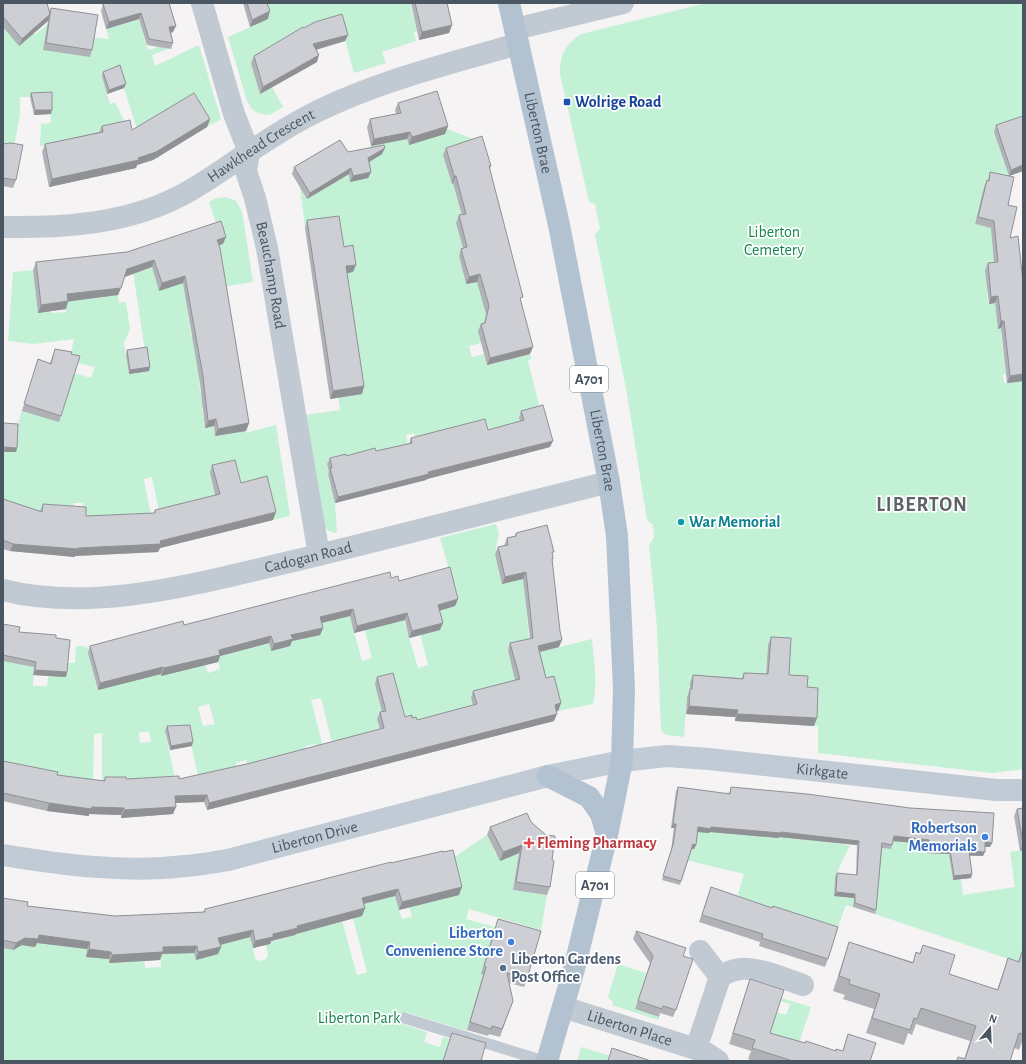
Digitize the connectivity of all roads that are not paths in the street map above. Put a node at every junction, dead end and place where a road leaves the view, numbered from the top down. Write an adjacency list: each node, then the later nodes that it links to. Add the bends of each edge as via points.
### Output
1 (202, 3): 5 (street, Beauchamp Road, via 234,114)
2 (509, 3): 4 (main road, Liberton Brae / A701)
3 (623, 3): 4 (street)
4 (517, 37): 5 (street, Hawkhead Crescent, via 449,64 359,94 311,115); 8 (main road, Liberton Brae / A701, via 559,225)
5 (249, 152): 6 (street, Hawkhead Crescent, via 180,196 148,209 81,225); 9 (street, Beauchamp Road, via 246,171 267,248)
6 (3, 227): 7 (street)
7 (3, 231)
8 (609, 482): 9 (street, Cadogan Road); 11 (main road, Liberton Brae / A701, via 617,536 624,689)
9 (319, 554): 10 (street, Cadogan Road, via 192,584 113,598 44,597 19,595)
10 (3, 590)
11 (622, 761): 12 (street, Liberton Drive); 13 (street, Kirkgate, via 666,756 688,757 996,790); 14 (main road, A701)
12 (548, 776): 14 (main road, via 589,797 601,814); 15 (street, Liberton Drive, via 228,860 147,868 68,865)
13 (1023, 790)
14 (607, 835): 19 (main road, A701)
15 (3, 855)
16 (700, 951): 17 (street)
17 (720, 977): 18 (street, via 737,970 756,970); 21 (street)
18 (803, 985)
19 (563, 1007): 21 (street, Liberton Place); 23 (main road, A701)
20 (404, 1018): 22 (lane)
21 (696, 1049): 24 (street, Liberton Place)
22 (544, 1061)
23 (548, 1061)
24 (718, 1061)

